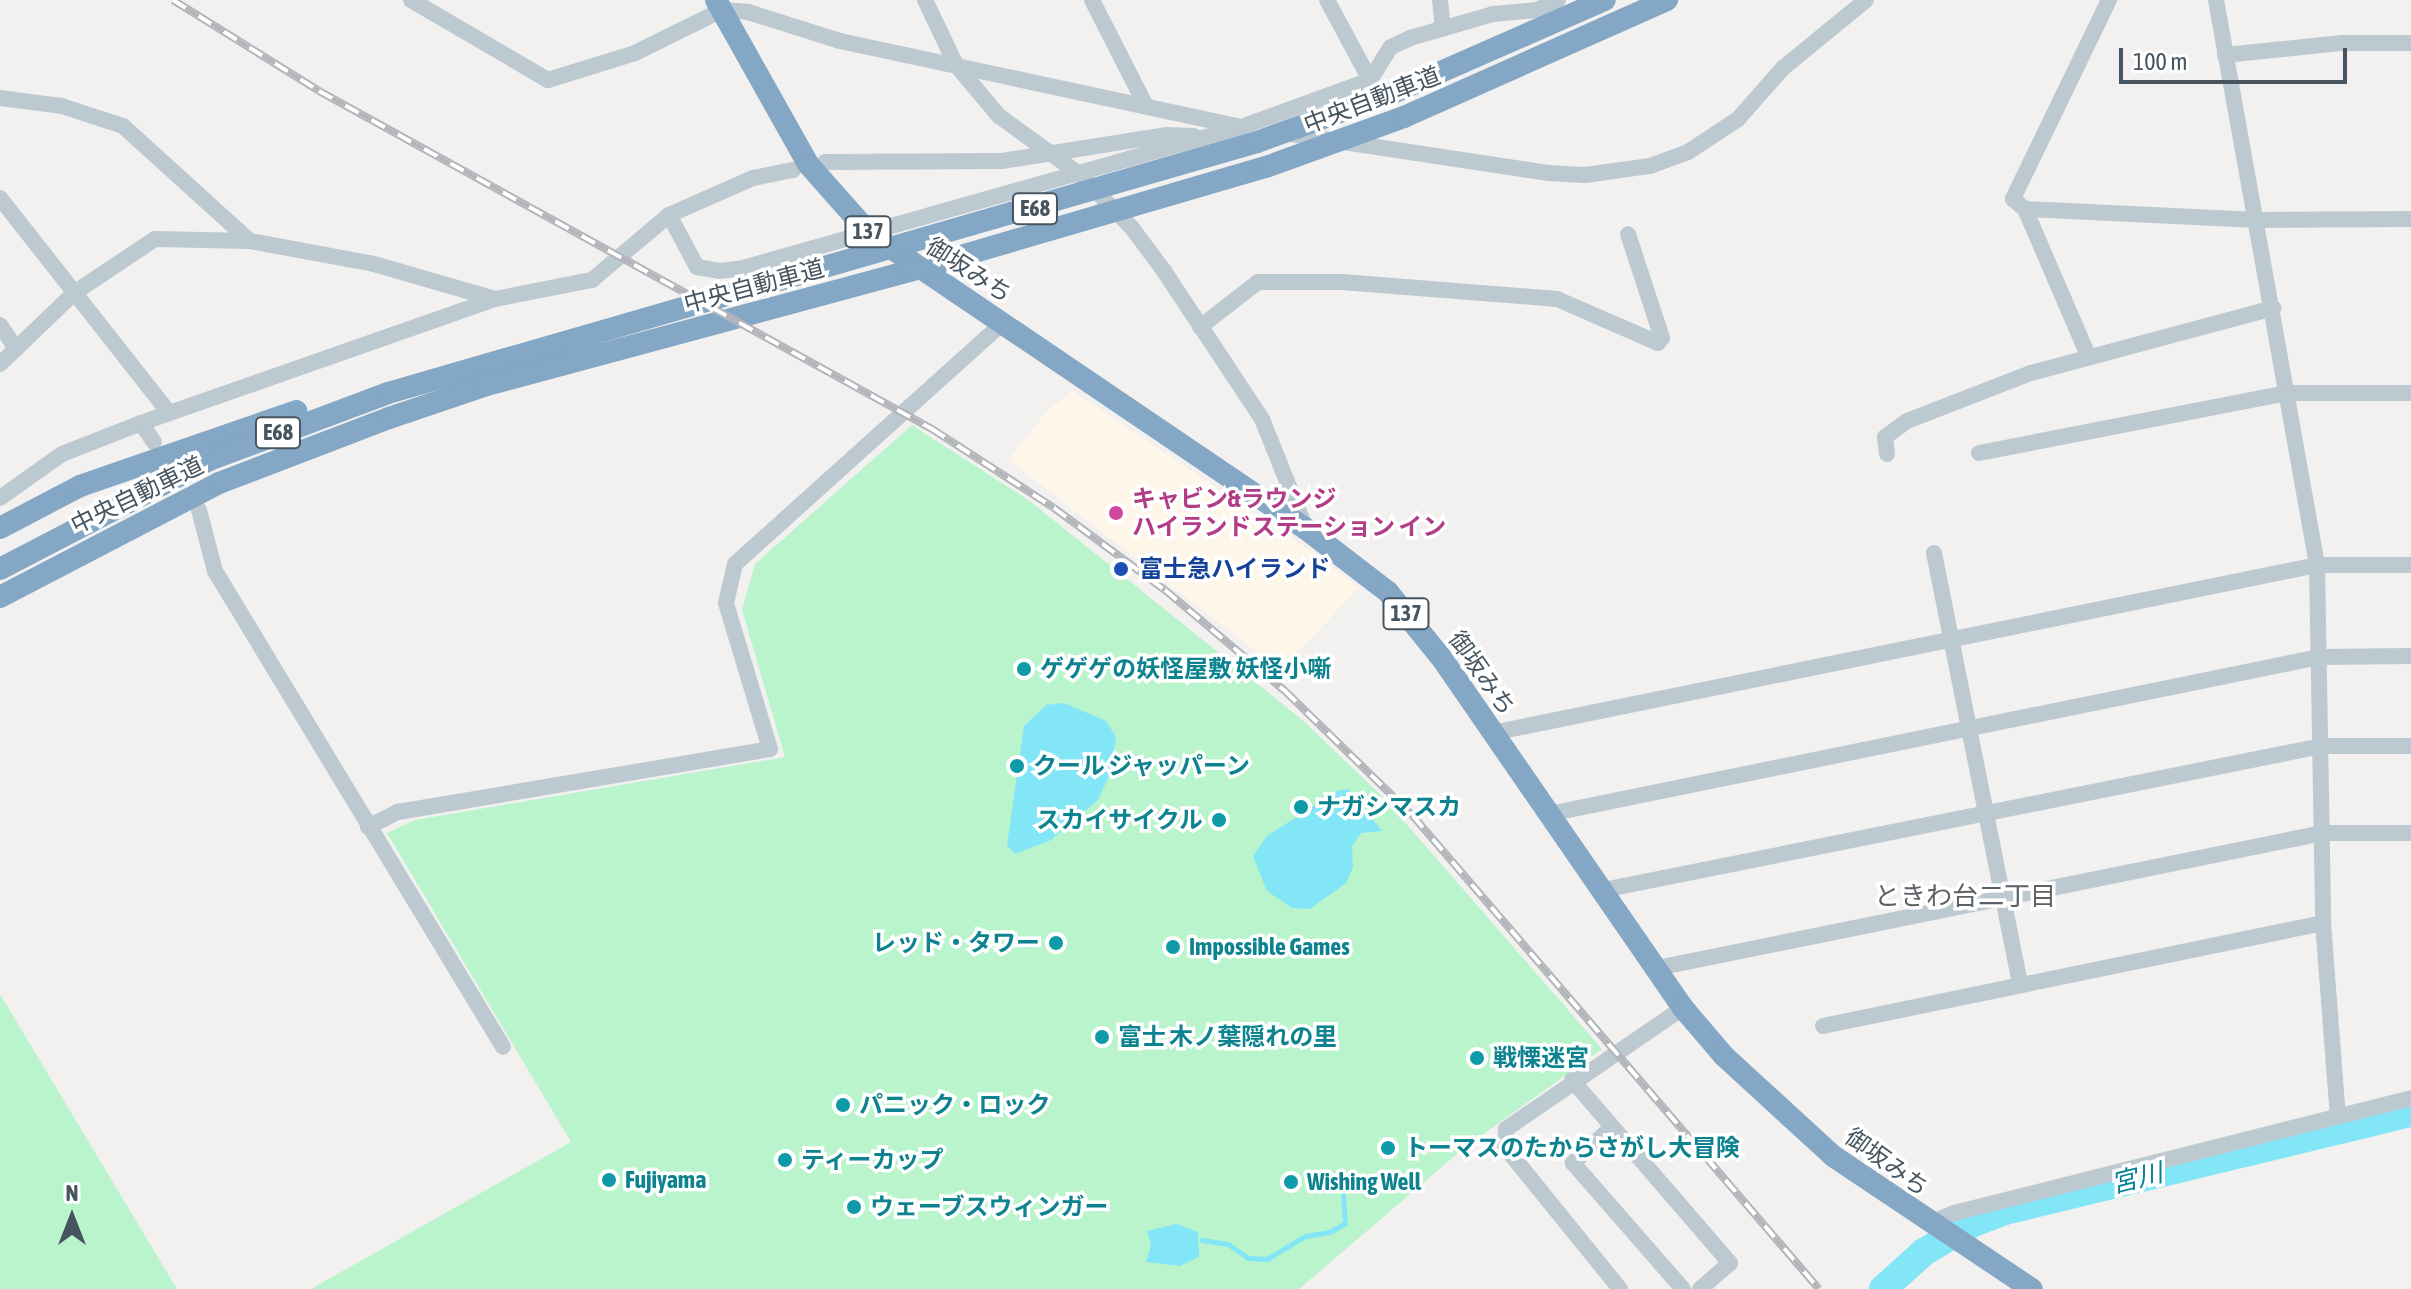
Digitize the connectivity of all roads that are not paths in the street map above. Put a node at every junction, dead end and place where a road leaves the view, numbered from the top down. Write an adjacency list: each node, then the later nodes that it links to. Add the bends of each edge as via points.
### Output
1 (411, 0): 12 (street, via 548,80 635,53)
2 (925, 0): 16 (street)
3 (1092, 0): 19 (street)
4 (1327, 0): 17 (street)
5 (1440, 0): 13 (street)
6 (1558, 0): 13 (street, via 1521,14 1493,14)
7 (1605, 0): 40 (highway, 中央自動車道 / E68, via 1395,92 1106,189)
8 (1667, 0): 51 (highway, 中央自動車道 / E68, via 1404,117 1127,210 487,385)
9 (1866, 0): 20 (street, via 1821,33 1716,137 1650,166 1585,175 1548,173)
10 (2109, 0): 27 (street, via 2013,199)
11 (2216, 0): 15 (street)
12 (719, 5): 16 (street); 31 (highway, 御坂みち / 137, via 808,164)
13 (1443, 28): 17 (street, via 1391,47)
14 (2411, 43): 15 (street, via 2342,43)
15 (2225, 55): 30 (street)
16 (956, 65): 19 (street); 22 (street, via 999,116)
17 (1370, 80): 20 (street)
18 (0, 98): 33 (street, via 62,106 123,126)
19 (1146, 106): 20 (street)
20 (1241, 127): 21 (street)
21 (1206, 137): 22 (street, via 1167,135); 25 (street)
22 (1051, 152): 23 (street, via 1002,161); 25 (street)
23 (825, 162)
24 (793, 170): 28 (street, via 753,178)
25 (1079, 174): 31 (street); 39 (street, via 1132,228)
26 (0, 198): 34 (street)
27 (2025, 209): 30 (street); 42 (street)
28 (669, 215): 31 (street, via 697,267 719,271); 35 (street, via 592,280)
29 (2411, 219): 30 (street)
30 (2258, 220): 36 (street)
31 (869, 233): 37 (highway, 御坂みち / 137)
32 (1628, 234): 39 (street, via 1662,338 1658,343 1557,299 1342,282 1258,282)
33 (250, 241): 34 (street, via 155,239); 35 (street, via 374,264)
34 (74, 293): 41 (street); 46 (street)
35 (495, 299): 46 (street)
36 (2273, 308): 42 (street); 44 (street)
37 (1003, 323): 55 (highway, 御坂みち / 137); 71 (street, via 735,564 726,603 770,749 398,812)
38 (0, 325): 41 (street)
39 (1200, 327): 55 (street, via 1262,419)
40 (571, 336): 54 (highway, via 425,368 139,464 80,486); 59 (highway, 中央自動車道 / E68, via 388,393 209,460)
41 (16, 349): 43 (street)
42 (2088, 355): 50 (street, via 1907,421 1885,437)
43 (0, 364)
44 (2289, 393): 45 (street); 49 (street); 57 (street)
45 (2411, 393)
46 (169, 413): 47 (street)
47 (141, 423): 48 (street); 52 (street, via 62,454)
48 (154, 442)
49 (1979, 453)
50 (1887, 454)
51 (219, 483): 60 (highway, 中央自動車道 / E68); 61 (highway)
52 (0, 498)
53 (199, 510): 71 (street, via 215,571)
54 (0, 528)
55 (1306, 529): 66 (highway, 御坂みち / 137, via 1388,592)
56 (1934, 553): 62 (street)
57 (2317, 565): 58 (street); 62 (street); 64 (street)
58 (2411, 565)
59 (0, 569)
60 (0, 597)
61 (0, 614)
62 (1951, 640): 65 (street); 66 (street)
63 (2411, 656): 64 (street)
64 (2319, 657): 65 (street); 67 (street)
65 (1970, 728): 69 (street); 70 (street)
66 (1492, 733): 70 (highway, 御坂みち / 137)
67 (2322, 746): 68 (street); 69 (street); 72 (street)
68 (2411, 746)
69 (1987, 811): 74 (street); 75 (street)
70 (1549, 814): 74 (highway, 御坂みち / 137)
71 (368, 827): 81 (street)
72 (2323, 833): 73 (street); 75 (street); 76 (street)
73 (2411, 833)
74 (1603, 890): 77 (highway, 御坂みち / 137)
75 (2006, 900): 77 (street); 78 (street)
76 (2323, 923): 78 (street); 84 (street)
77 (1657, 968): 79 (highway, 御坂みち / 137)
78 (2020, 985): 80 (street)
79 (1683, 1008): 82 (street); 86 (highway, 御坂みち / 137, via 1777,1109)
80 (1823, 1026)
81 (503, 1047)
82 (1572, 1080): 85 (street); 87 (street, via 1506,1129 1505,1147)
83 (2411, 1098): 84 (street)
84 (2338, 1116): 86 (street, via 1954,1213)
85 (1611, 1128): 88 (street, via 1573,1163); 89 (street, via 1730,1263)
86 (1935, 1228): 90 (highway, 御坂みち / 137)
87 (1620, 1289)
88 (1683, 1289)
89 (1700, 1289)
90 (2032, 1289)

